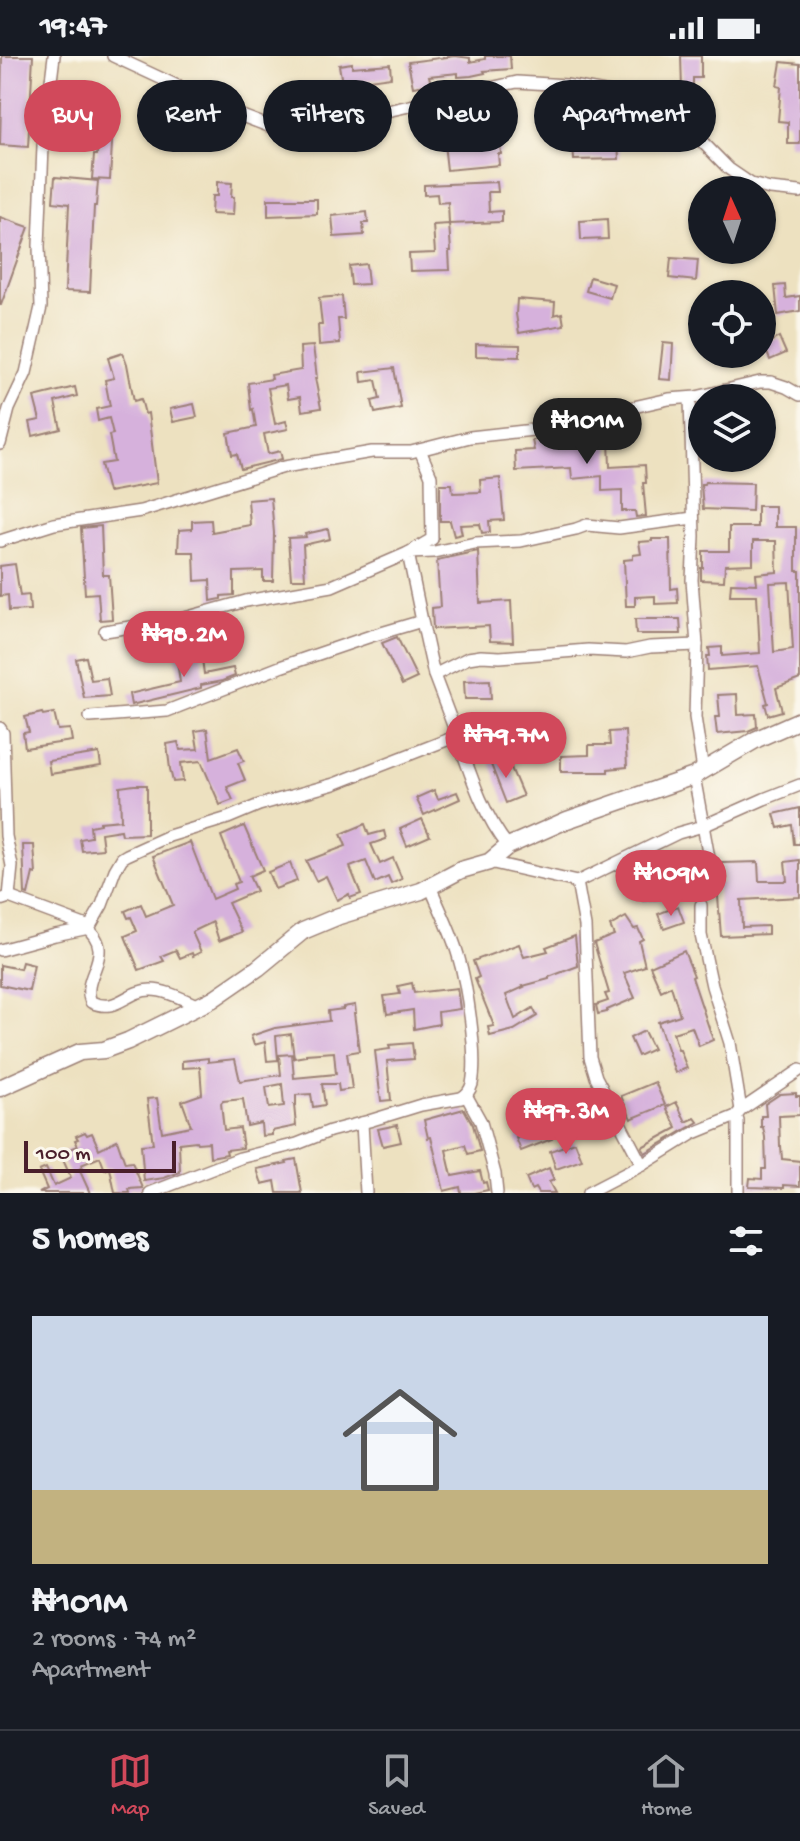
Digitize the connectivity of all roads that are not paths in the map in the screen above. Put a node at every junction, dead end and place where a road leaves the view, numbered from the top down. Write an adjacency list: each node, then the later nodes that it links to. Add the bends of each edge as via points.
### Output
1 (54, 56): 7 (street, via 43,146 41,307 26,373)
2 (113, 56): 3 (street, via 279,130 517,82 654,101 670,109 751,184)
3 (800, 192)
4 (751, 384): 5 (street, via 771,382)
5 (800, 395)
6 (688, 398): 9 (street, via 561,427 470,437)
7 (4, 410): 8 (street)
8 (0, 444)
9 (420, 450): 12 (street, via 284,467 141,511 54,524); 13 (street, via 431,476 432,539)
10 (692, 472): 11 (street)
11 (693, 518): 13 (street, via 619,528 587,525 521,541); 16 (street)
12 (0, 541)
13 (408, 553): 14 (street); 15 (street, via 332,586)
14 (422, 621): 17 (street); 18 (street, via 167,711)
15 (105, 631)
16 (697, 645): 17 (street, via 481,656); 22 (street, via 695,717 702,764)
17 (434, 675): 21 (street)
18 (90, 717)
19 (800, 720): 22 (street)
20 (0, 728): 30 (street, via 12,866)
21 (457, 736): 25 (street, via 491,819); 32 (street, via 135,851 122,858)
22 (698, 773): 24 (street); 25 (street)
23 (800, 785): 24 (street)
24 (703, 826): 27 (street); 28 (street)
25 (508, 846): 26 (street)
26 (489, 862): 28 (street); 29 (street)
27 (711, 869)
28 (577, 882): 40 (street, via 585,926 590,1057)
29 (430, 886): 34 (street, via 303,931); 37 (street, via 464,979 474,1063)
30 (5, 898): 32 (street)
31 (701, 905): 38 (street, via 701,935 730,1043)
32 (89, 928): 33 (street); 34 (street, via 100,956 89,988 91,1002 111,1006 140,990 155,989)
33 (0, 950)
34 (199, 1006): 36 (street, via 116,1046 80,1052)
35 (800, 1070): 38 (street)
36 (0, 1088)
37 (466, 1095): 39 (street); 43 (street, via 481,1122)
38 (739, 1113): 40 (street); 45 (street)
39 (362, 1123): 41 (street, via 240,1158); 42 (street)
40 (642, 1165): 44 (street)
41 (150, 1193)
42 (366, 1193)
43 (497, 1193)
44 (588, 1193)
45 (738, 1193)

